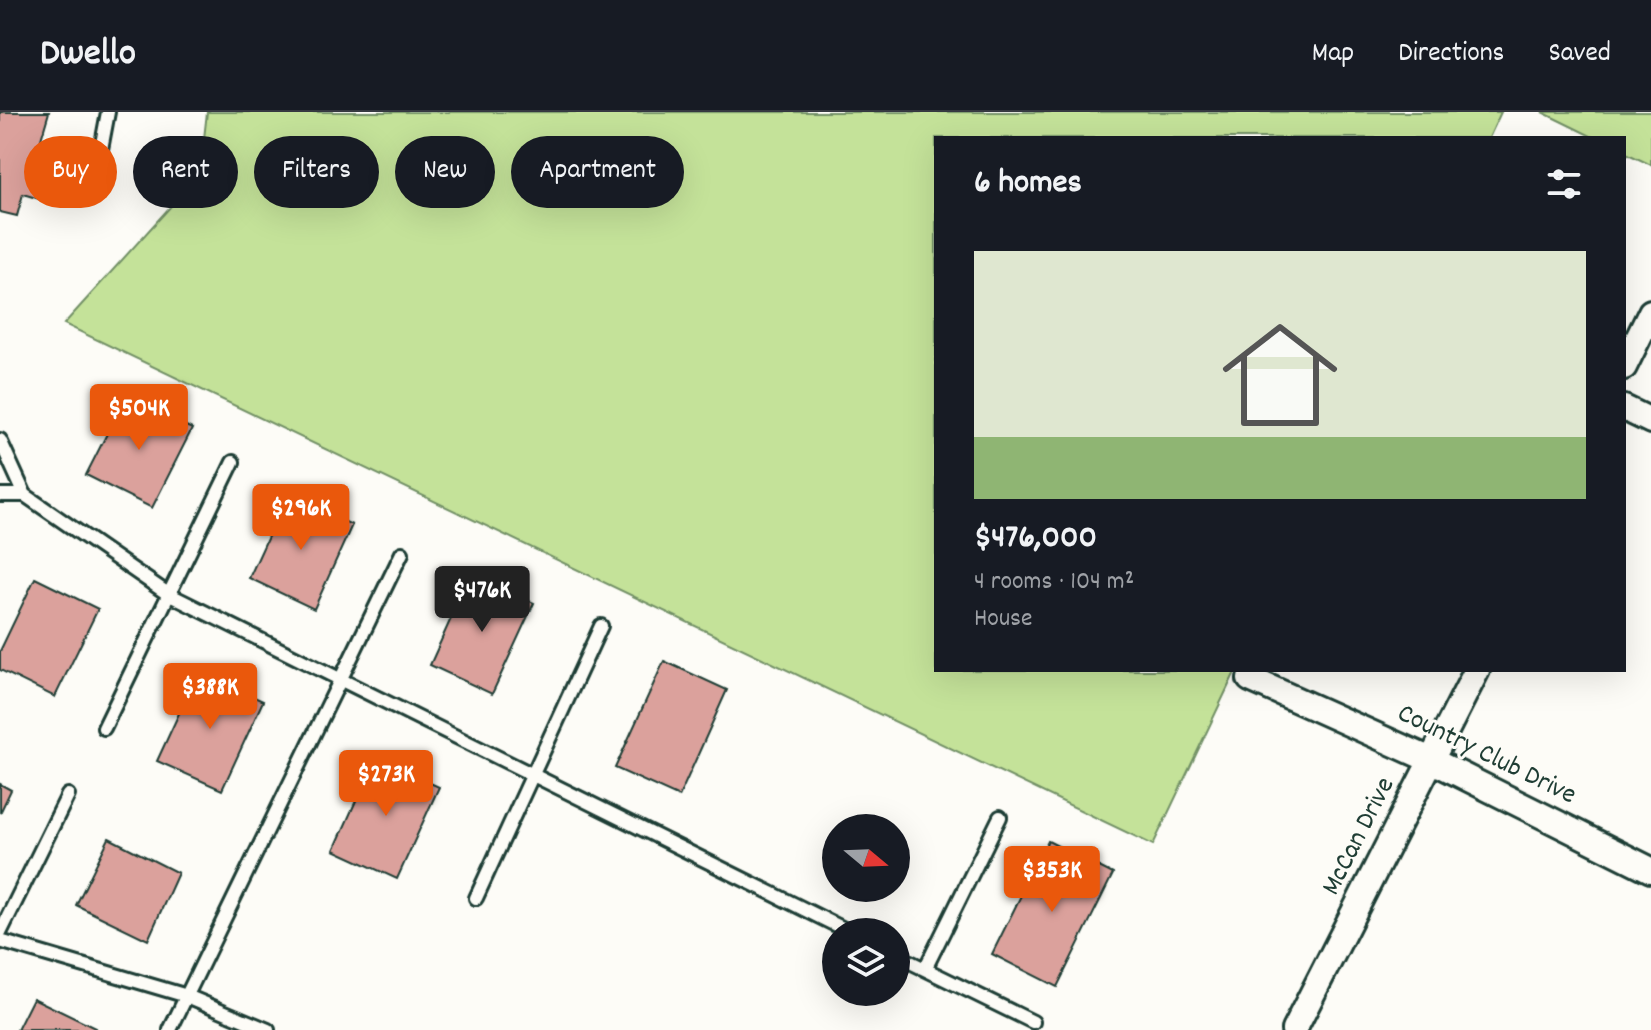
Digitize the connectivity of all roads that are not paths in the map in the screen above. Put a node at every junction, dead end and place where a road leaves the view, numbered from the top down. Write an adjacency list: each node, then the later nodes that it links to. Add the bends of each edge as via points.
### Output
1 (108, 112): 2 (lane)
2 (103, 136)
3 (1651, 312): 4 (street)
4 (1626, 363)
5 (1626, 409): 6 (street)
6 (1651, 421)
7 (0, 440): 10 (lane)
8 (233, 462): 12 (lane)
9 (0, 495): 10 (lane)
10 (25, 495): 12 (lane)
11 (402, 553): 16 (lane)
12 (168, 594): 16 (lane); 17 (lane)
13 (601, 626): 19 (lane)
14 (1476, 672): 18 (street, McCan Drive)
15 (1250, 679): 18 (street, Country Club Drive)
16 (340, 681): 19 (lane); 29 (lane)
17 (104, 728)
18 (1433, 761): 22 (street, Country Club Drive); 33 (street, McCan Drive)
19 (532, 776): 23 (lane); 24 (lane)
20 (68, 795): 25 (lane)
21 (1000, 817): 28 (lane)
22 (1651, 870)
23 (476, 898)
24 (822, 918)
25 (0, 933)
26 (0, 941): 29 (lane)
27 (910, 962): 28 (lane)
28 (925, 969): 30 (lane)
29 (187, 996): 31 (lane); 32 (lane)
30 (1033, 1022)
31 (170, 1030)
32 (268, 1030)
33 (1294, 1030)

